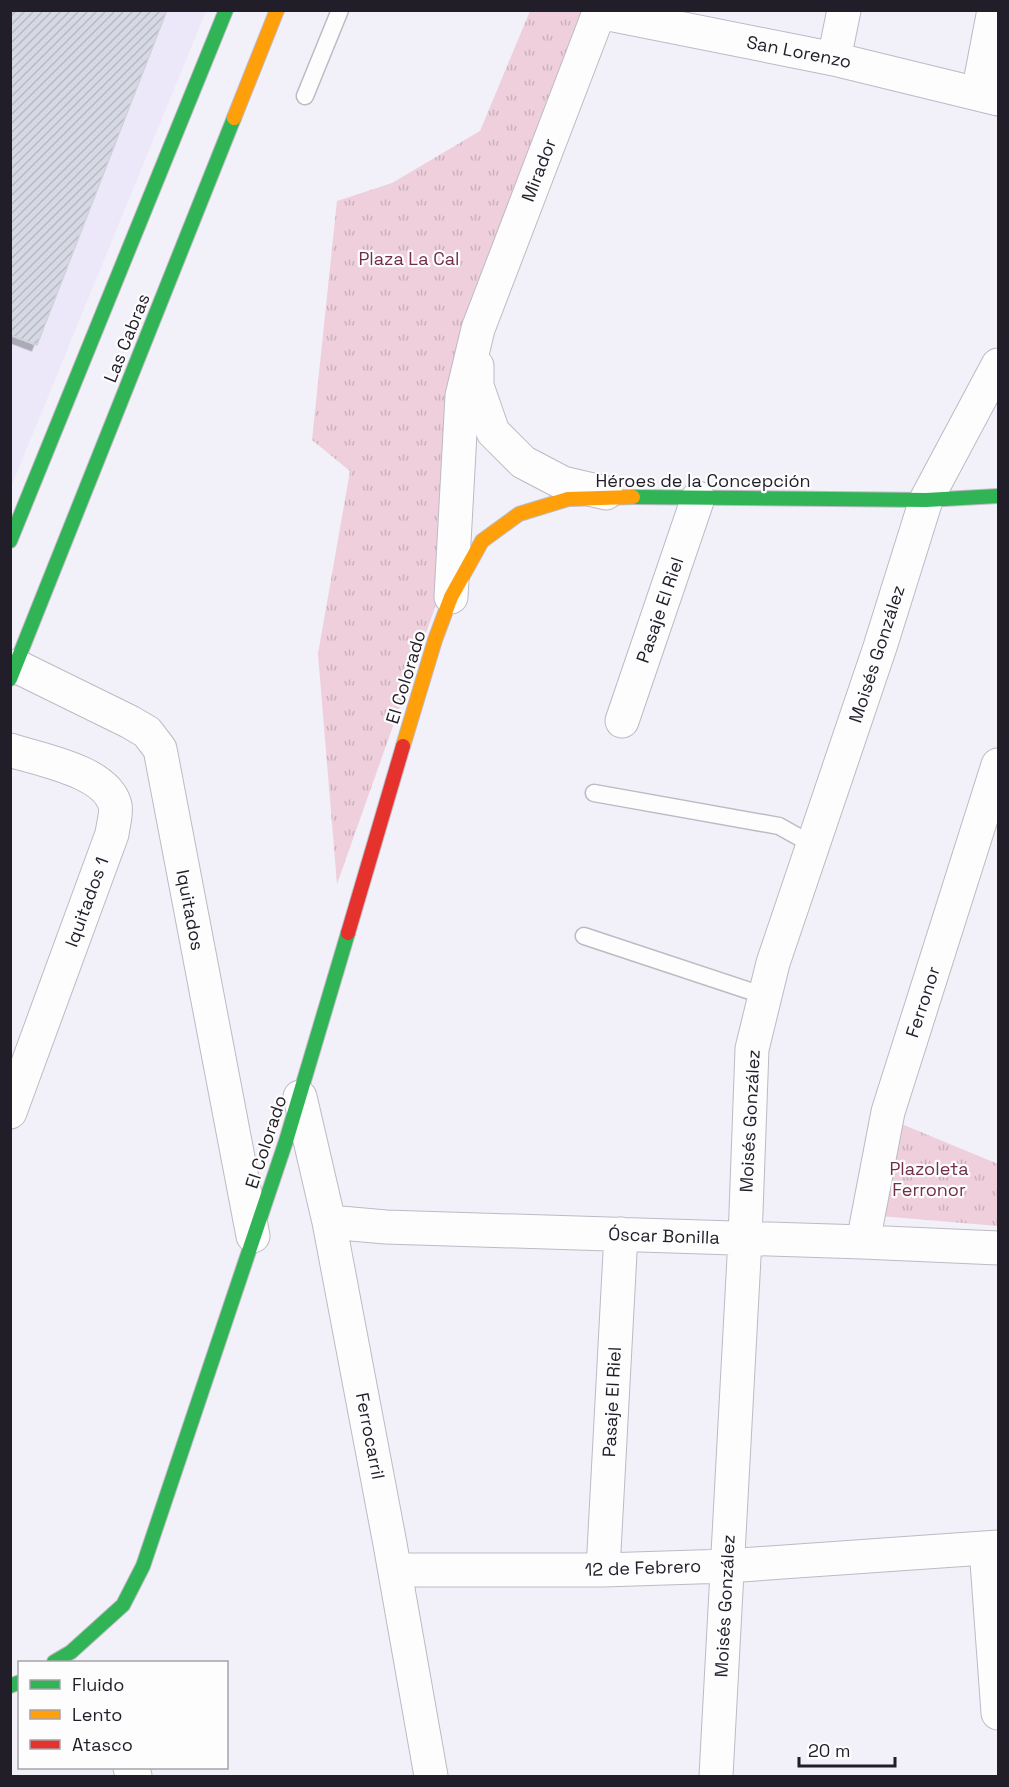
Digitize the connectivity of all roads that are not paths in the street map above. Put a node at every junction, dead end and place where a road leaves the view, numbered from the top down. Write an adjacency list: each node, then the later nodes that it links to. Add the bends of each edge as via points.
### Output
1 (226, 10): 16 (street, Las Cabras)
2 (277, 10): 18 (street, Las Cabras)
3 (340, 10): 8 (lane)
4 (844, 10): 7 (street)
5 (994, 10): 9 (street)
6 (599, 11): 7 (street, San Lorenzo); 10 (street, Mirador)
7 (834, 59): 9 (street, San Lorenzo)
8 (306, 96)
9 (988, 96)
10 (478, 329): 13 (street, Mirador, via 477,386 493,432 524,462 562,483); 17 (street, Mirador, via 462,396)
11 (999, 365): 15 (street, Moisés González)
12 (999, 496): 15 (street, Héroes de la Concepción)
13 (622, 497): 14 (street, Héroes de la Concepción); 17 (street, Héroes de la Concepción, via 568,499 519,514 482,541)
14 (698, 498): 15 (street, Héroes de la Concepción); 19 (street, Pasaje El Riel)
15 (926, 500): 23 (street, Moisés González)
16 (11, 539)
17 (451, 597): 26 (street, El Colorado)
18 (13, 672): 30 (street, Iquitados, via 130,722 147,732 160,749)
19 (622, 721)
20 (10, 750): 27 (street, Iquitados 1, via 88,775 105,787 116,807 112,834)
21 (999, 765): 32 (street, Ferronor, via 888,1112)
22 (594, 793): 23 (lane, via 779,826)
23 (813, 845): 25 (street, Moisés González)
24 (584, 936): 25 (lane)
25 (765, 996): 31 (street, Moisés González, via 752,1049)
26 (300, 1097): 28 (street, Ferrocarril); 30 (street, El Colorado)
27 (10, 1112)
28 (329, 1222): 29 (street, Óscar Bonilla); 36 (street, Ferrocarril)
29 (621, 1234): 31 (street, Óscar Bonilla); 37 (street, Pasaje El Riel)
30 (253, 1236): 38 (street, El Colorado, via 143,1566 123,1605)
31 (745, 1239): 32 (street, Óscar Bonilla); 35 (street, Moisés González)
32 (863, 1242): 33 (street, Óscar Bonilla)
33 (999, 1248)
34 (992, 1547): 35 (street, 12 de Febrero); 39 (street)
35 (727, 1566): 37 (street, 12 de Febrero); 41 (street, Moisés González)
36 (395, 1570): 37 (street, 12 de Febrero); 40 (street, Ferrocarril)
37 (603, 1570)
38 (67, 1659)
39 (999, 1713)
40 (431, 1776)
41 (716, 1776)

